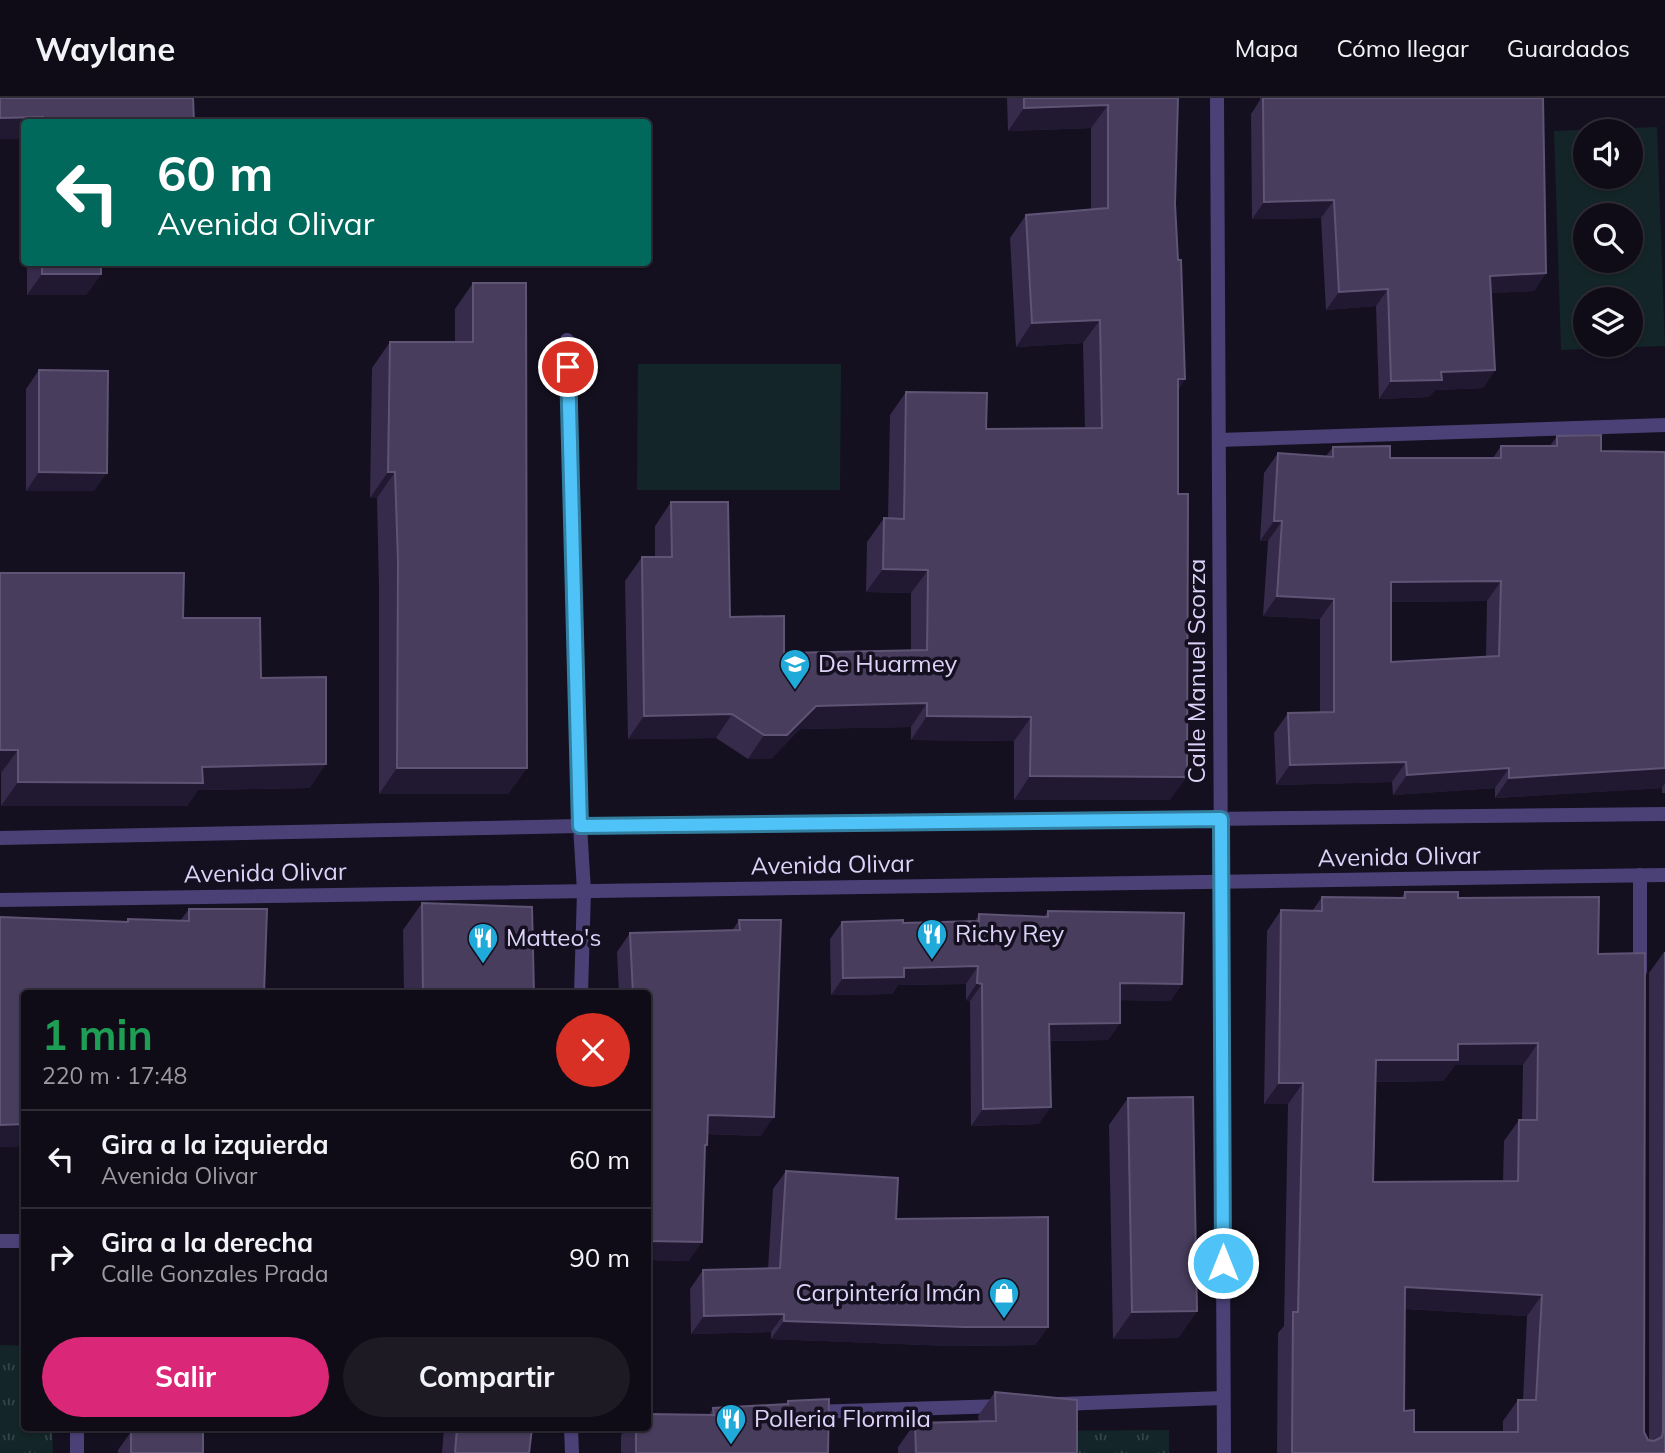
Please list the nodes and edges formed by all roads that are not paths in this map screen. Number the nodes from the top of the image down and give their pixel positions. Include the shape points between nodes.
1 (1217, 98) edge
2 (567, 340) dead end
3 (1665, 425) edge
4 (1219, 440) junction
5 (1665, 814) edge
6 (1221, 819) junction
7 (580, 826) junction
8 (0, 838) edge
9 (1665, 874) edge
10 (1640, 875) junction
11 (1221, 883) junction
12 (584, 891) junction
13 (0, 900) edge
14 (1640, 985) edge
15 (581, 990) edge
16 (0, 1241) edge
17 (21, 1241) edge
18 (1223, 1398) junction
19 (1017, 1405) edge
20 (1045, 1405) edge
21 (797, 1413) edge
22 (77, 1431) edge
23 (571, 1431) edge
24 (77, 1453) edge
25 (572, 1453) edge
26 (1224, 1453) edge

1 - 4 street, Calle Manuel Scorza
2 - 7 street
3 - 4 street
4 - 6 street, Calle Manuel Scorza
5 - 6 street, Avenida Olivar
6 - 7 street, Avenida Olivar
6 - 11 street, Calle Manuel Scorza
7 - 8 street, Avenida Olivar
7 - 12 street
9 - 10 street, Avenida Olivar
10 - 11 street, Avenida Olivar
10 - 14 street
11 - 12 street, Avenida Olivar
11 - 18 street, Calle Manuel Scorza
12 - 13 street, Avenida Olivar
12 - 15 street
16 - 17 street
18 - 20 street
18 - 26 street, Calle Manuel Scorza
19 - 21 street
22 - 24 street
23 - 25 street

